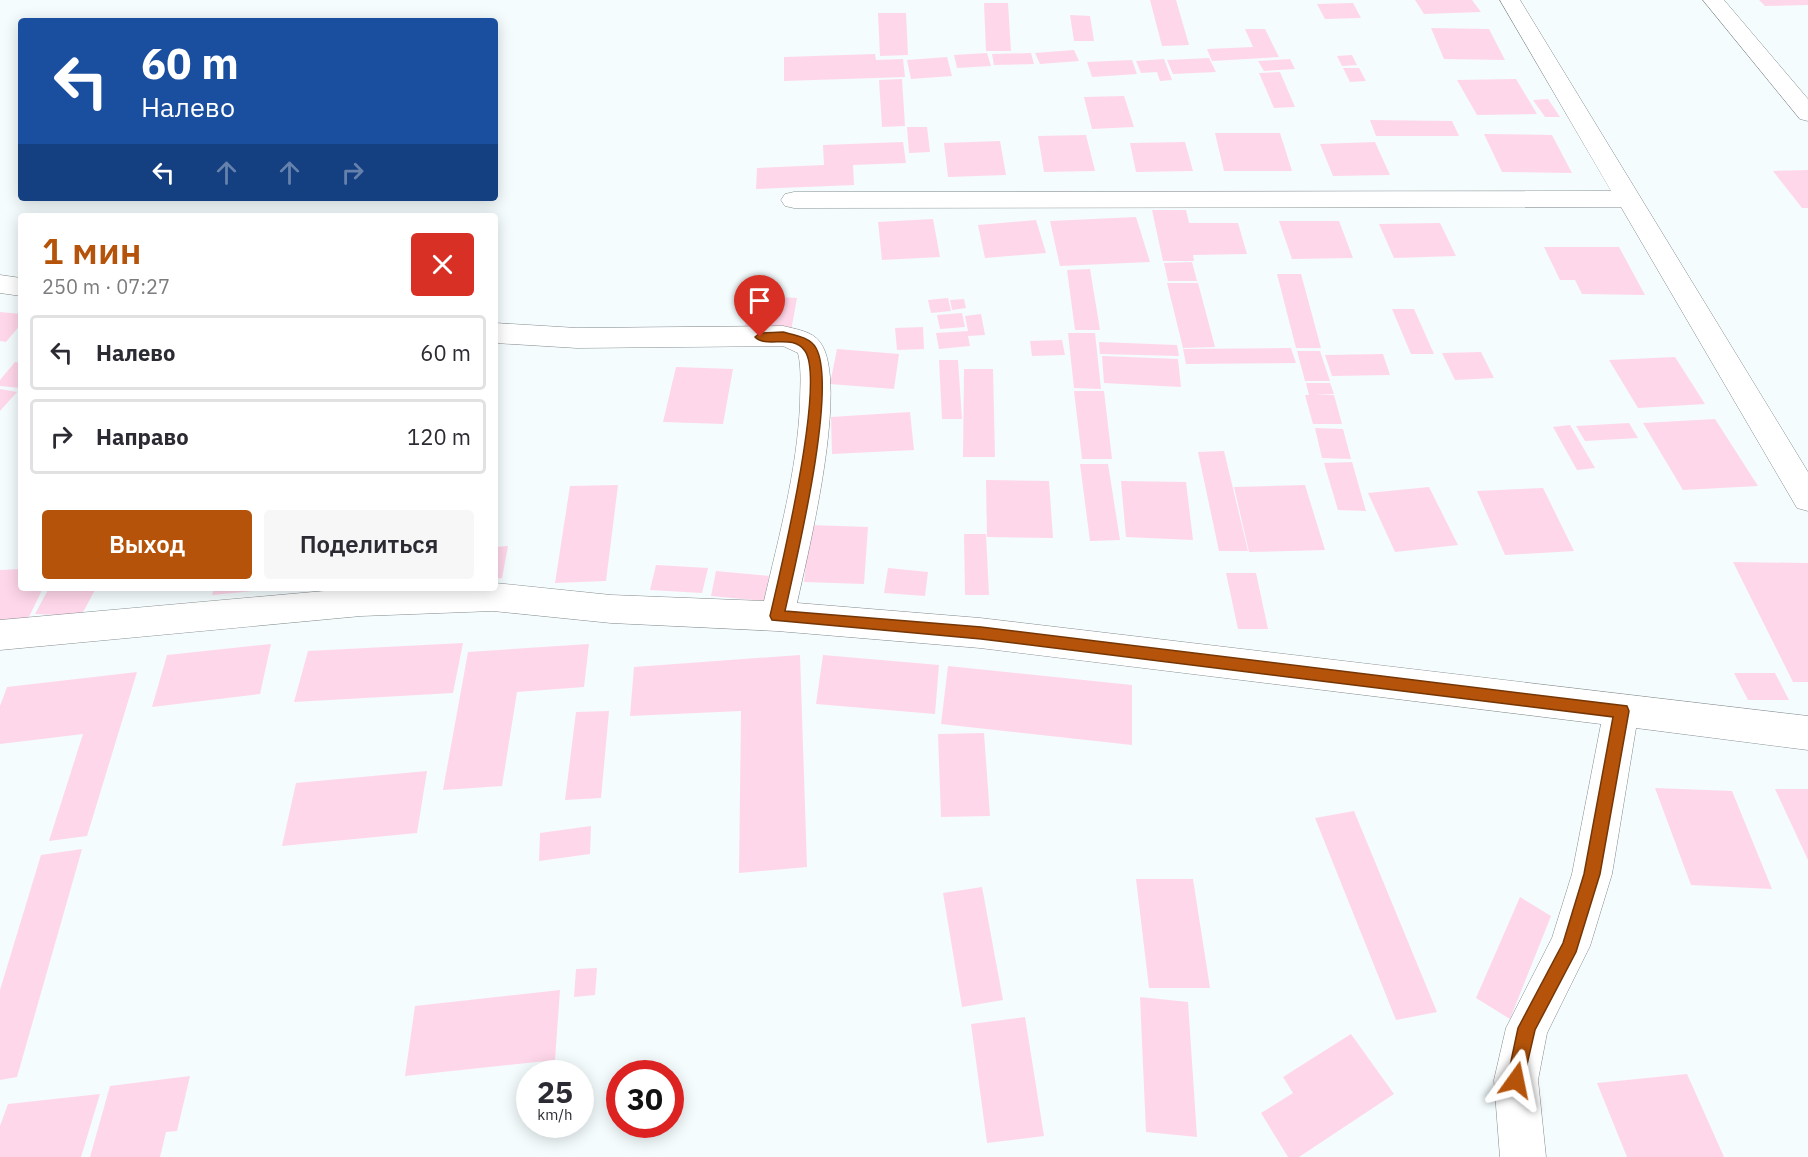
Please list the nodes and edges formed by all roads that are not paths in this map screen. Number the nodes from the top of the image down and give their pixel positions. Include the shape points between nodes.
1 (1510, 0) edge
2 (1713, 0) edge
3 (1808, 114) edge
4 (1627, 199) junction
5 (794, 200) dead end
6 (0, 284) edge
7 (18, 286) edge
8 (498, 333) edge
9 (1808, 499) edge
10 (777, 616) junction
11 (0, 635) edge
12 (1622, 711) junction
13 (1808, 733) edge
14 (1523, 1157) edge

1 - 4 street
2 - 3 street
4 - 5 street
4 - 9 street
6 - 7 street
8 - 10 street via 577,338 783,336 810,348 815,404 811,448
10 - 11 street via 611,609 493,597 425,597
10 - 12 street via 981,633
12 - 13 street
12 - 14 street via 1592,874 1570,946 1527,1028 1516,1080

